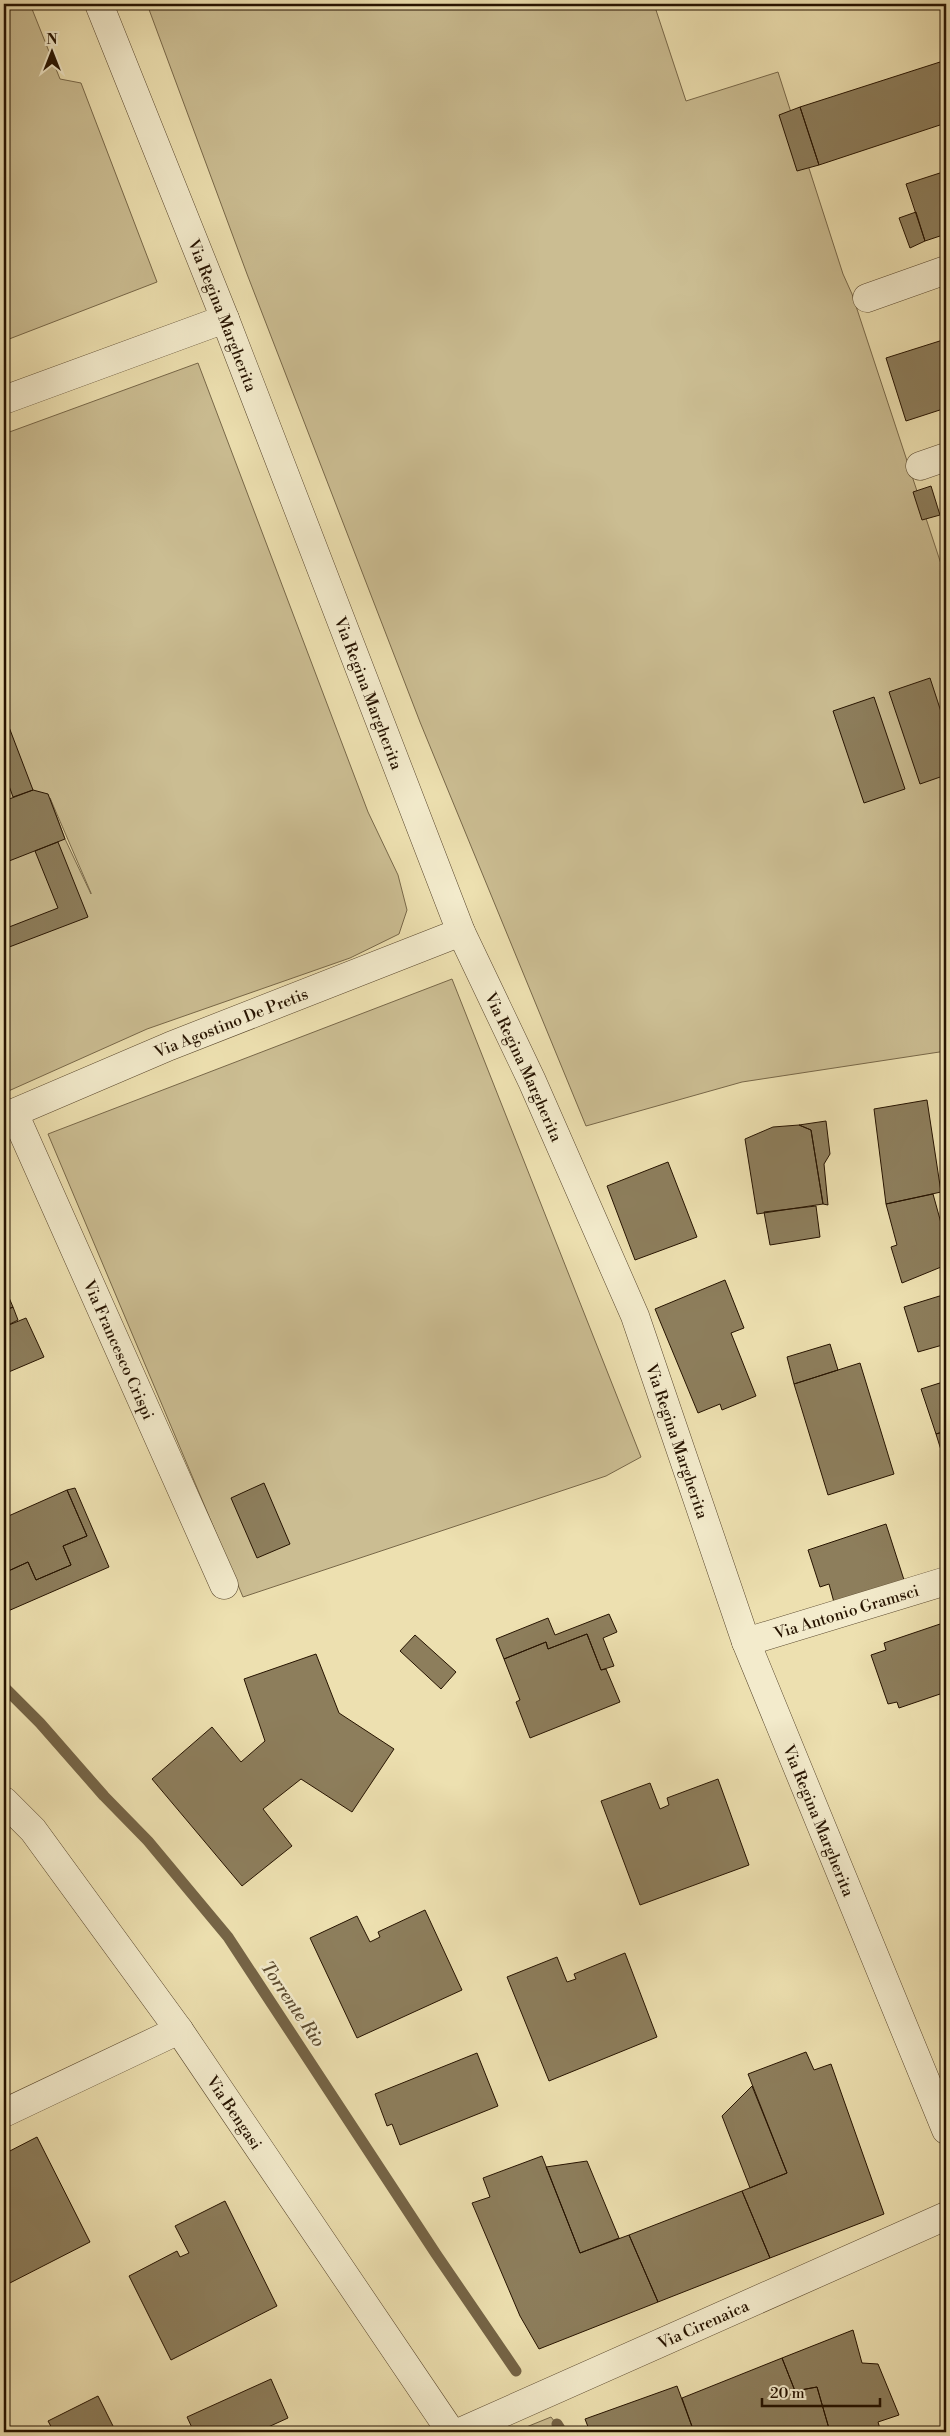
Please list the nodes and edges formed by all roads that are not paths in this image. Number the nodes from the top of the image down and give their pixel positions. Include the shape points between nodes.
1 (99, 4) edge
2 (946, 270) edge
3 (866, 298) dead end
4 (225, 319) junction
5 (4, 400) edge
6 (946, 458) edge
7 (920, 466) dead end
8 (461, 932) junction
9 (9, 1115) edge
10 (946, 1582) edge
11 (224, 1585) dead end
12 (746, 1642) junction
13 (4, 1801) edge
14 (180, 2030) junction
15 (4, 2113) edge
16 (946, 2130) edge
17 (946, 2216) edge
18 (451, 2432) edge
19 (460, 2432) edge

1 - 4 street, Via Regina Margherita
2 - 3 street
4 - 5 street
4 - 8 street, Via Regina Margherita
6 - 7 street
8 - 9 street, Via Agostino De Pretis via 170,1046
8 - 12 street, Via Regina Margherita via 532,1081 635,1316
9 - 11 street, Via Francesco Crispi
10 - 12 street, Via Antonio Gramsci
12 - 16 street, Via Regina Margherita
13 - 14 street, Via Bengasi via 33,1830
14 - 15 street
14 - 18 street, Via Bengasi
17 - 19 street, Via Cirenaica

